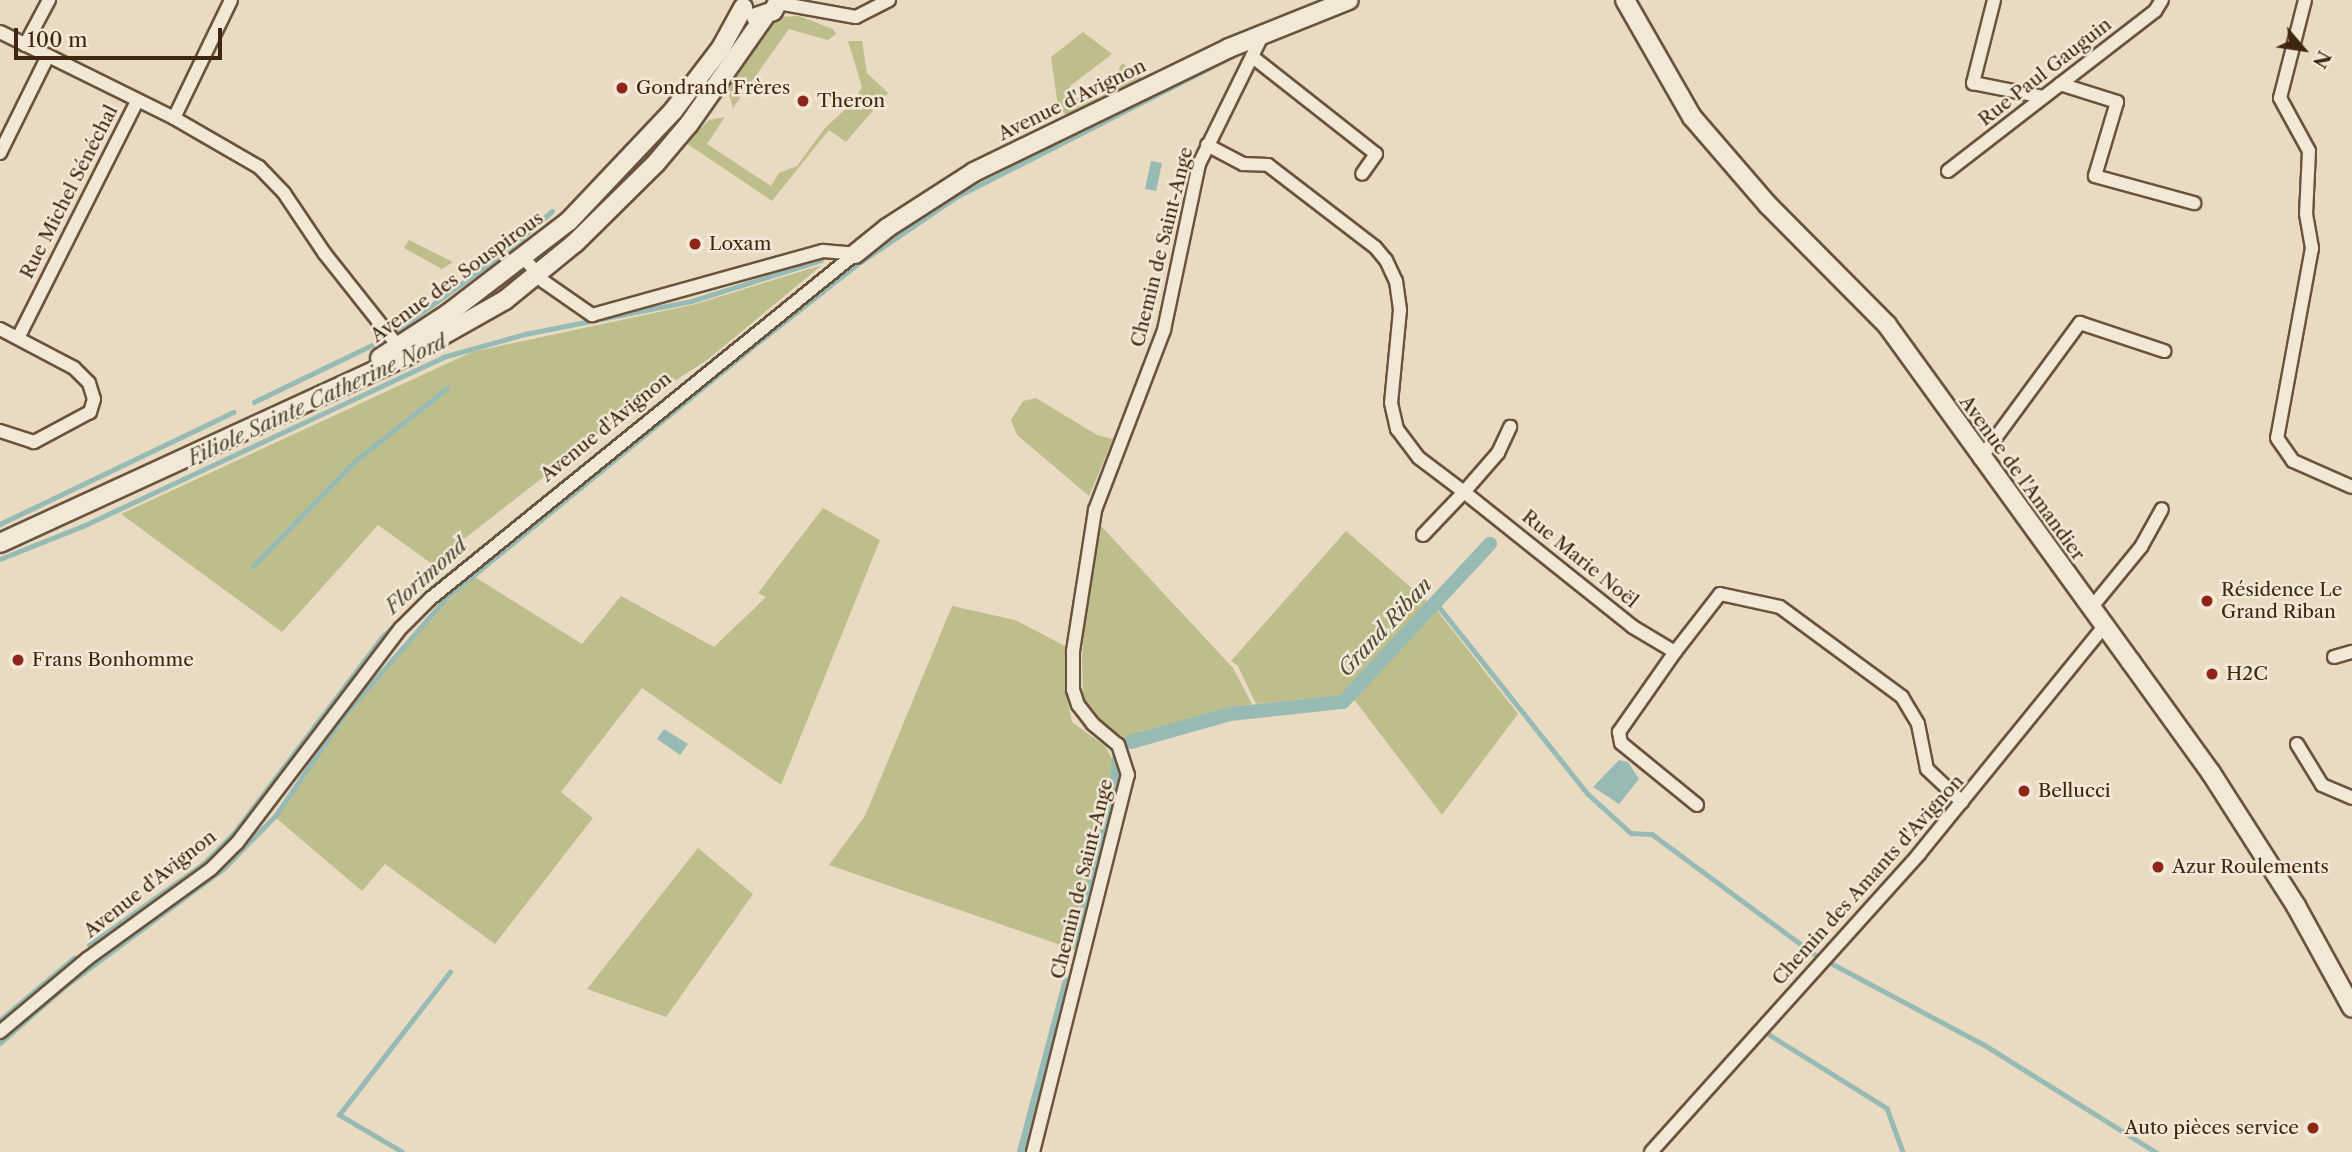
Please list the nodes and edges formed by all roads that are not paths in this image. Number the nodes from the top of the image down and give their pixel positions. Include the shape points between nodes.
1 (49, 0) edge
2 (231, 0) edge
3 (889, 0) edge
4 (1349, 0) edge
5 (1625, 0) edge
6 (1994, 0) edge
7 (2162, 0) edge
8 (2305, 0) edge
9 (778, 1) edge
10 (743, 4) edge
11 (765, 16) junction
12 (0, 32) edge
13 (1263, 34) junction
14 (24, 45) junction
15 (47, 58) junction
16 (1254, 58) junction
17 (2060, 84) junction
18 (2043, 97) junction
19 (137, 101) junction
20 (174, 118) junction
21 (1208, 145) junction
22 (0, 153) edge
23 (1948, 171) dead end
24 (1362, 174) dead end
25 (2194, 203) dead end
26 (855, 254) junction
27 (524, 258) junction
28 (537, 276) junction
29 (0, 329) edge
30 (18, 338) junction
31 (402, 351) junction
32 (2164, 351) dead end
33 (1510, 427) dead end
34 (0, 431) edge
35 (1980, 459) junction
36 (2352, 487) edge
37 (1464, 492) junction
38 (2162, 509) dead end
39 (1423, 535) dead end
40 (0, 543) edge
41 (2091, 608) junction
42 (2104, 626) junction
43 (1675, 652) junction
44 (2352, 652) edge
45 (2334, 657) dead end
46 (2297, 744) dead end
47 (2352, 798) edge
48 (1962, 802) junction
49 (1697, 805) dead end
50 (2352, 1008) edge
51 (0, 1032) edge
52 (1033, 1152) edge
53 (1651, 1152) edge

1 - 14 street
2 - 20 street
3 - 9 street via 856,17
4 - 13 main road, Avenue d'Avignon
5 - 35 main road, Avenue de l'Amandier via 1692,117 1769,205 1887,325
6 - 18 street via 1973,83
7 - 17 street, Rue Paul Gauguin
8 - 36 street via 2280,98 2309,151 2306,214 2312,248 2277,438 2293,461
9 - 11 main road, Avenue des Souspirous
10 - 11 main road via 751,15
10 - 27 main road, Avenue des Souspirous via 710,63 636,154 562,228
11 - 28 main road, Avenue des Souspirous via 656,163
12 - 14 street
13 - 16 street, Chemin de Saint-Ange
13 - 26 main road, Avenue d'Avignon via 974,172
14 - 15 street
15 - 19 street
15 - 22 street
16 - 21 street, Chemin de Saint-Ange
16 - 24 street via 1376,154
17 - 18 street, Rue Paul Gauguin
17 - 25 street via 2117,102 2095,176
18 - 23 street, Rue Paul Gauguin
19 - 20 street
19 - 30 street, Rue Michel Sénéchal
20 - 31 street via 259,167 284,193 325,254
21 - 37 street, Rue Marie Noël via 1243,164 1268,165 1386,260 1396,281 1400,310 1391,372 1397,429 1419,458
21 - 52 street, Chemin de Saint-Ange via 1177,254 1164,330 1095,510 1084,571 1073,690 1093,724 1118,745 1128,775
26 - 28 street via 823,251 592,315
26 - 51 street, Avenue d'Avignon via 430,599 401,628 237,843 211,869 87,959
27 - 28 street
27 - 31 main road, Avenue des Souspirous
28 - 31 main road, Avenue des Souspirous via 473,320
29 - 30 street
30 - 34 street via 74,368 89,383 94,399 90,412 34,442
31 - 40 main road, Avenue des Souspirous
32 - 35 street via 2080,323
33 - 37 street via 1498,453
35 - 41 main road, Avenue de l'Amandier
37 - 39 street
37 - 43 street, Rue Marie Noël via 1633,627
38 - 41 street via 2141,547
41 - 42 main road, Avenue de l'Amandier
42 - 48 street, Chemin des Amants d'Avignon
42 - 50 main road, Avenue de l'Amandier via 2231,804 2296,906
43 - 48 street via 1720,594 1780,607 1902,697 1918,724 1927,769
43 - 49 street via 1619,732 1621,743
44 - 45 street
46 - 47 street via 2322,785
48 - 53 street, Chemin des Amants d'Avignon

